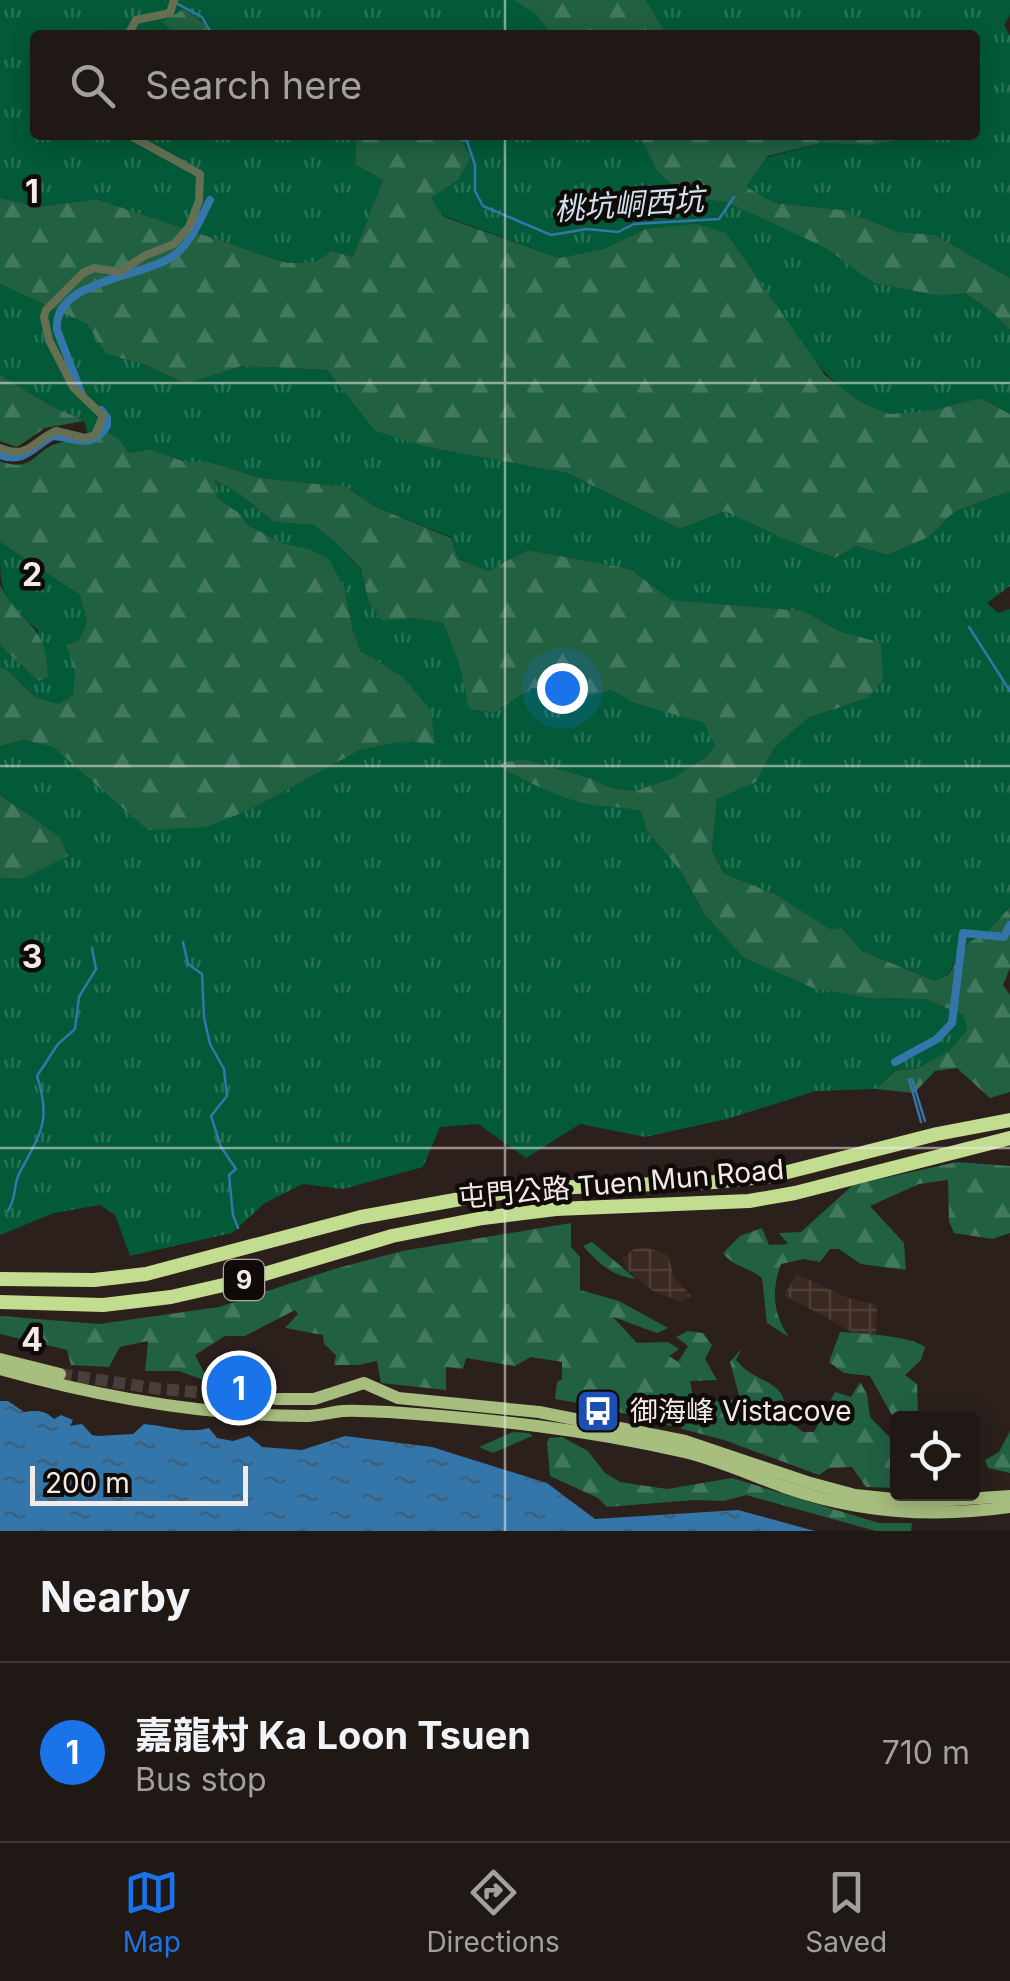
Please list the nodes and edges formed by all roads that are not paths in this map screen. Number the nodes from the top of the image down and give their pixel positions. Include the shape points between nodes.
1 (174, 0) edge
2 (131, 30) edge
3 (139, 140) edge
4 (0, 448) edge
5 (1010, 1120) edge
6 (1010, 1138) edge
7 (0, 1279) edge
8 (0, 1302) edge
9 (0, 1359) edge
10 (0, 1369) edge
11 (60, 1374) tunnel mouth
12 (349, 1386) junction
13 (372, 1389) junction
14 (276, 1400) tunnel mouth
15 (350, 1410) junction
16 (366, 1412) junction
17 (1010, 1496) edge
18 (1010, 1507) edge

1 - 2 street via 172,12 136,20
3 - 4 street via 200,174 199,201 174,244 120,272 88,270 46,310 49,340 73,387 103,416 96,435 56,431 24,452
5 - 7 highway, 屯門公路 Tuen Mun Road / 9 via 772,1176 477,1196 362,1217 146,1274
6 - 8 highway, 屯門公路 Tuen Mun Road / 9 via 749,1201 483,1218 171,1297 102,1305
9 - 11 main road
10 - 15 main road via 168,1405 309,1416
12 - 13 main road via 359,1382
12 - 14 main road via 314,1398
12 - 15 main road via 344,1396
13 - 16 main road via 374,1402
13 - 17 main road via 668,1437 855,1495 923,1502
15 - 16 main road
16 - 18 main road via 612,1436 876,1510

